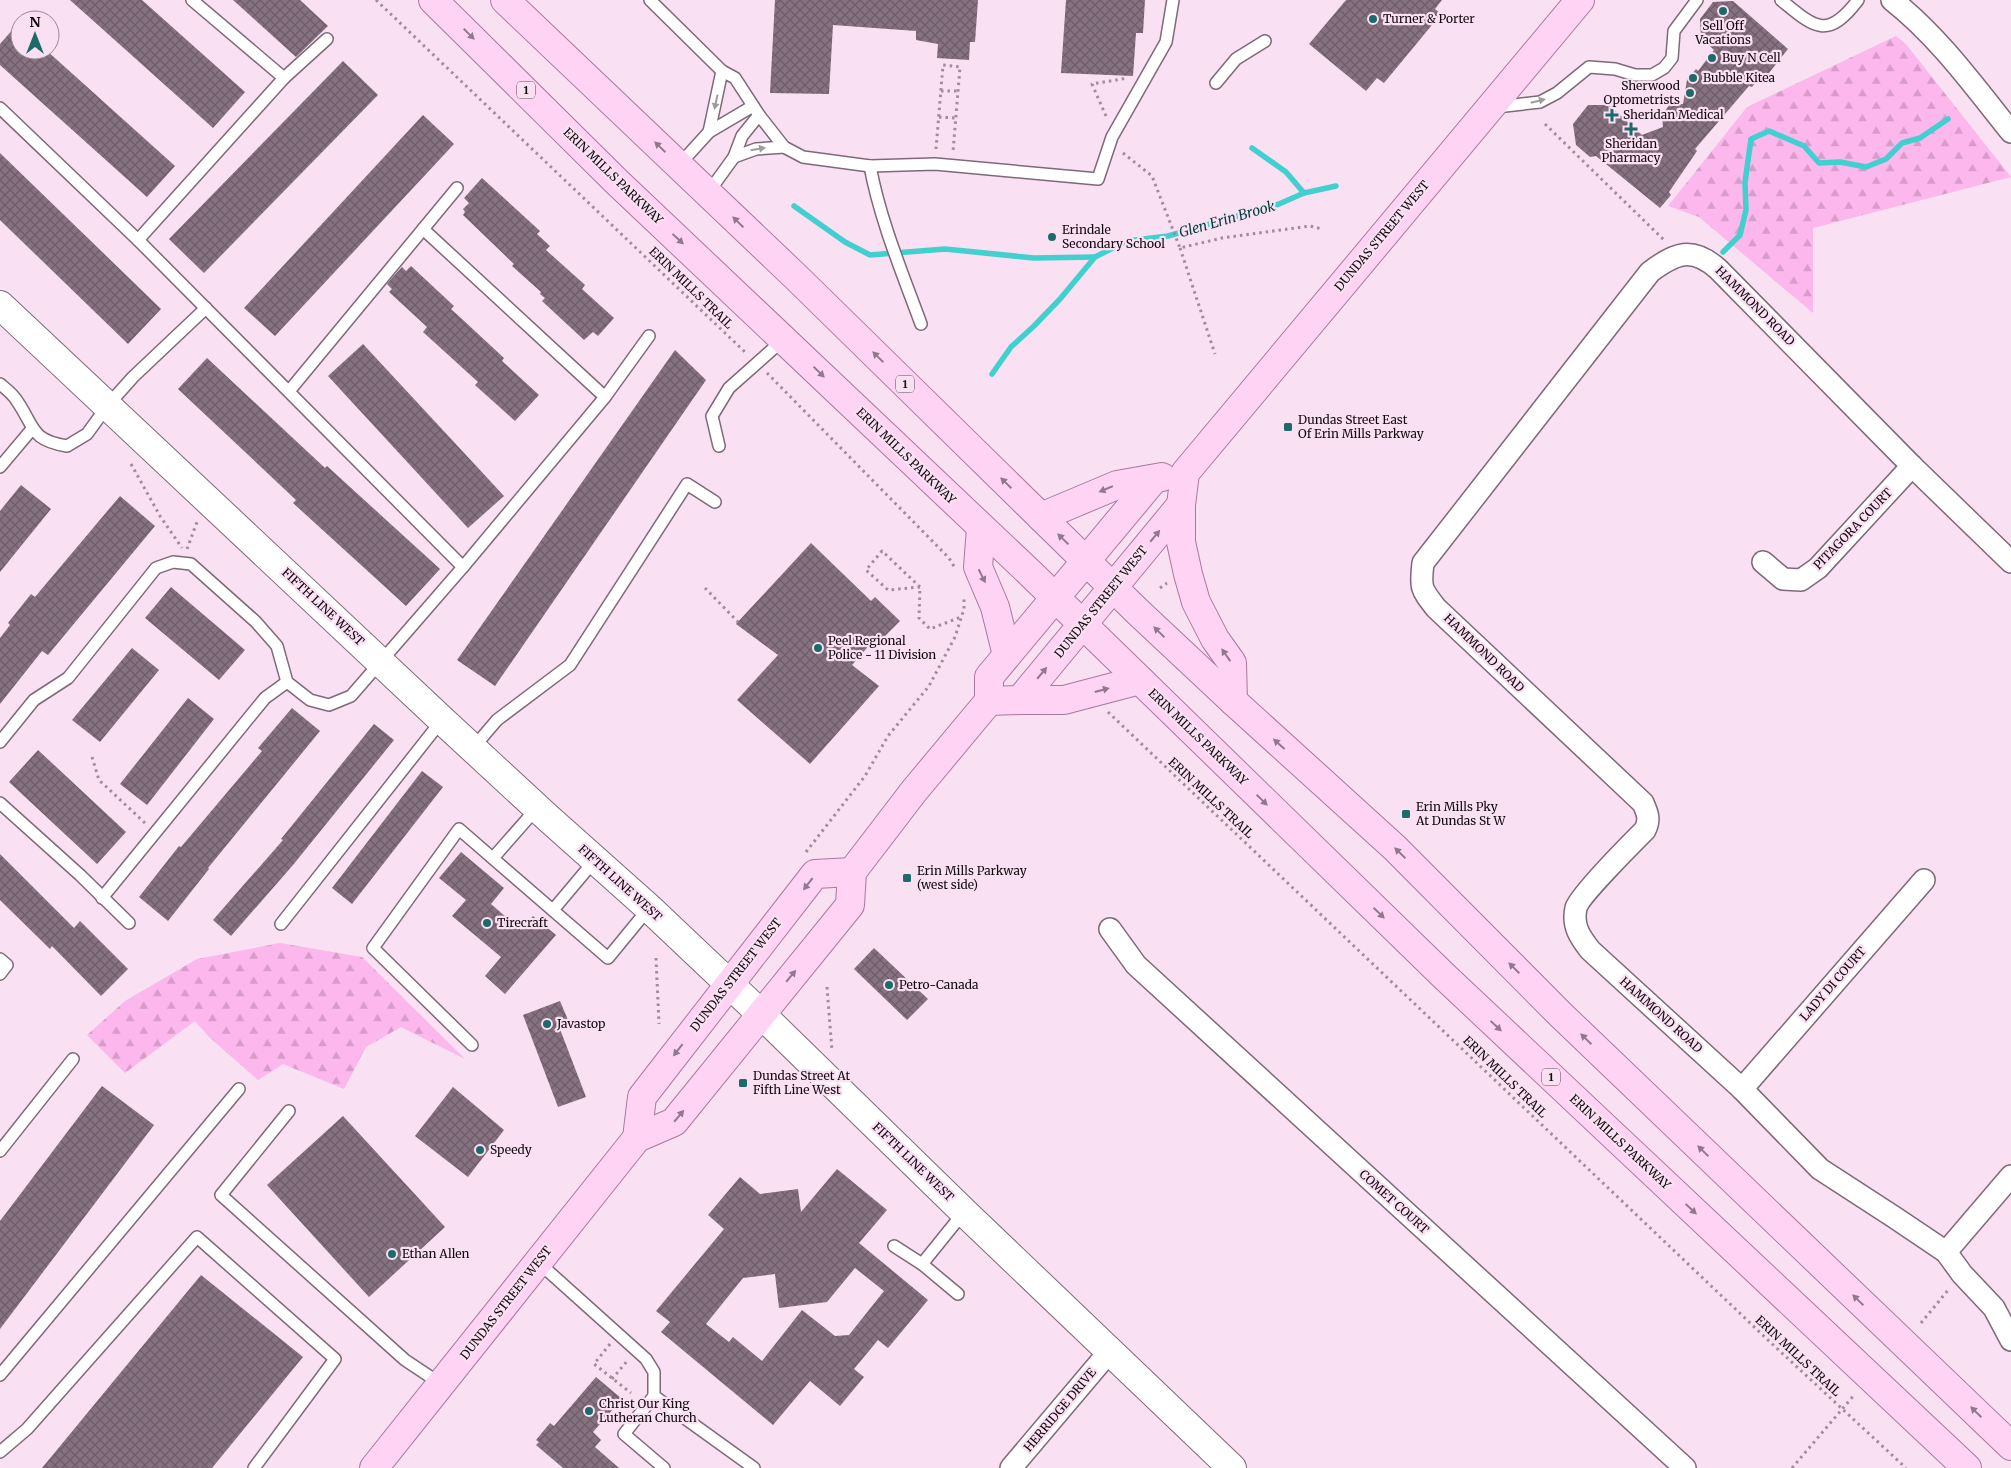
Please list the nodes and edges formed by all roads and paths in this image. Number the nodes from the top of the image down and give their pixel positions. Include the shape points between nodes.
1 (192, 0) edge
2 (376, 0) edge
3 (433, 0) edge
4 (505, 0) edge
5 (650, 0) edge
6 (1172, 0) edge
7 (1580, 0) edge
8 (1697, 0) edge
9 (1781, 0) edge
10 (1858, 0) edge
11 (1892, 0) edge
12 (327, 39) dead end
13 (1265, 40) dead end
14 (722, 71) junction
15 (284, 78) junction
16 (1216, 83) dead end
17 (941, 91) junction
18 (958, 91) junction
19 (1490, 107) junction
20 (0, 108) edge
21 (756, 111) junction
22 (939, 117) junction
23 (956, 118) junction
24 (1545, 124) dead end
25 (710, 132) junction
26 (2011, 132) edge
27 (784, 147) junction
28 (734, 157) junction
29 (935, 164) junction
30 (952, 165) junction
31 (679, 166) junction
32 (870, 166) junction
33 (457, 188) dead end
34 (708, 193) junction
35 (1172, 226) dead end
36 (423, 229) junction
37 (1322, 229) dead end
38 (138, 240) junction
39 (1180, 248) junction
40 (1675, 256) junction
41 (0, 305) edge
42 (206, 308) junction
43 (922, 324) dead end
44 (649, 336) dead end
45 (784, 338) junction
46 (1215, 354) dead end
47 (757, 363) junction
48 (0, 384) edge
49 (290, 390) junction
50 (605, 397) junction
51 (108, 406) junction
52 (32, 429) junction
53 (718, 446) dead end
54 (131, 464) dead end
55 (1912, 466) junction
56 (0, 467) edge
57 (1185, 472) junction
58 (1154, 479) junction
59 (715, 502) dead end
60 (1181, 505) junction
61 (1041, 518) junction
62 (197, 522) dead end
63 (981, 528) junction
64 (1086, 560) junction
65 (1763, 562) dead end
66 (2011, 562) edge
67 (463, 567) junction
68 (957, 572) dead end
69 (920, 587) junction
70 (1113, 587) junction
71 (705, 588) dead end
72 (964, 594) dead end
73 (1056, 598) junction
74 (962, 617) junction
75 (738, 622) dead end
76 (1083, 624) junction
77 (1007, 656) junction
78 (382, 662) junction
79 (1140, 680) junction
80 (287, 682) junction
81 (1020, 700) junction
82 (989, 701) junction
83 (1233, 701) junction
84 (1106, 710) dead end
85 (442, 720) junction
86 (0, 742) edge
87 (473, 748) junction
88 (92, 757) dead end
89 (0, 803) edge
90 (537, 808) junction
91 (155, 833) junction
92 (493, 858) junction
93 (801, 858) dead end
94 (595, 860) junction
95 (852, 872) junction
96 (1924, 880) dead end
97 (102, 898) junction
98 (649, 908) junction
99 (553, 910) junction
100 (129, 924) dead end
101 (281, 924) dead end
102 (1110, 929) dead end
103 (656, 958) dead end
104 (0, 959) edge
105 (0, 974) edge
106 (729, 984) junction
107 (827, 987) dead end
108 (761, 1014) junction
109 (660, 1024) dead end
110 (472, 1045) dead end
111 (832, 1053) dead end
112 (73, 1059) dead end
113 (239, 1089) dead end
114 (1742, 1089) junction
115 (289, 1111) dead end
116 (637, 1138) junction
117 (0, 1151) edge
118 (2011, 1176) edge
119 (964, 1212) junction
120 (894, 1246) dead end
121 (1946, 1252) junction
122 (538, 1262) junction
123 (922, 1264) junction
124 (1953, 1285) dead end
125 (958, 1294) dead end
126 (1922, 1323) dead end
127 (618, 1334) junction
128 (2011, 1340) edge
129 (636, 1349) junction
130 (1109, 1352) junction
131 (0, 1374) edge
132 (1870, 1377) junction
133 (612, 1379) junction
134 (441, 1384) junction
135 (630, 1393) dead end
136 (654, 1396) junction
137 (1842, 1409) junction
138 (2011, 1446) edge
139 (0, 1452) edge
140 (254, 1468) edge
141 (374, 1468) edge
142 (664, 1468) edge
143 (754, 1468) edge
144 (1011, 1468) edge
145 (1232, 1468) edge
146 (1685, 1468) edge
147 (1792, 1468) edge
148 (1906, 1468) edge
149 (1967, 1468) edge

1 - 15 lane
2 - 47 path, ERIN MILLS TRAIL
3 -> 45 main road, ERIN MILLS PARKWAY / 1 via 617,182
31 -> 4 main road, 1
5 - 14 lane
6 - 30 lane via 1166,42 1112,136 1098,178
7 - 19 main road, DUNDAS STREET WEST
19 -> 8 lane via 1540,102 1557,93 1589,67 1652,75 1672,58 1674,31
9 - 10 lane via 1816,26 1832,24
11 - 26 street via 1942,47
12 - 15 lane
13 - 16 lane via 1236,58
14 - 21 lane via 735,78
14 -> 25 lane
15 - 38 lane
17 - 18 path
17 - 18 path via 943,65 960,66
17 - 22 path
18 - 23 path
19 - 57 main road, DUNDAS STREET WEST
20 - 38 lane
21 - 25 lane
21 - 27 lane
21 - 28 lane
22 - 23 path
22 - 29 path
23 - 30 path
24 - 40 path via 1666,242
25 - 31 lane
28 -> 27 lane via 756,149
27 - 32 lane via 813,159
28 - 34 lane
29 - 30 lane
29 - 32 lane
31 - 34 main road, 1
32 - 43 lane via 898,263
33 - 36 lane
61 -> 34 main road, 1
35 - 39 path
36 - 49 lane
36 - 50 lane
37 - 39 path via 1310,226
38 - 42 lane
39 - 46 path
40 - 55 street, HAMMOND ROAD via 1706,258
40 - 114 street, HAMMOND ROAD via 1650,272 1423,563 1422,591 1436,608 1643,803 1649,815 1645,830 1578,901 1575,918 1578,935 1590,950
41 - 51 street, FIFTH LINE WEST
42 - 49 lane
42 - 51 lane via 133,377
44 - 50 lane
45 - 47 lane
45 -> 63 main road, ERIN MILLS PARKWAY / 1
47 - 53 lane via 729,388 712,416
47 - 68 path, ERIN MILLS TRAIL via 943,552
48 - 52 lane via 17,400
49 - 67 lane
50 - 67 lane
51 - 52 lane via 87,434 67,446 51,444
51 - 78 street, FIFTH LINE WEST
52 - 56 lane
54 - 62 path via 160,516 186,551
55 - 65 street, PITAGORA COURT via 1830,557 1800,580 1783,579
55 - 66 street, HAMMOND ROAD
57 - 58 main road
57 - 60 main road
58 -> 61 main road via 1117,485
58 - 64 main road
59 - 87 lane via 687,484 570,665 497,720
70 -> 60 main road, DUNDAS STREET WEST
83 -> 60 main road via 1232,664 1215,639 1190,587 1181,542
64 -> 61 main road, 1
63 - 73 main road, ERIN MILLS PARKWAY / 1
63 -> 77 main road via 978,567 996,607
64 - 70 main road, 1
64 - 73 main road
67 - 78 lane
69 - 69 path via 888,590 866,570 882,551
69 - 74 path via 919,618 930,628
70 - 76 main road, DUNDAS STREET WEST
83 -> 70 main road, 1
71 - 75 path
72 - 74 path
73 - 76 main road, ERIN MILLS PARKWAY / 1
73 - 77 main road
74 - 93 path via 929,686 888,736 865,776
76 - 79 main road, ERIN MILLS PARKWAY / 1
81 -> 76 main road, DUNDAS STREET WEST
77 - 82 main road via 989,677
78 - 80 lane via 351,696 329,705 310,700
78 - 85 street, FIFTH LINE WEST
81 -> 79 main road via 1064,700
79 -> 132 main road, ERIN MILLS PARKWAY / 1 via 1444,976
80 - 86 lane via 277,646 256,622 191,564 173,562 156,568 68,678 34,700
80 - 91 lane via 265,698
81 - 82 main road
82 - 95 main road
138 -> 83 main road, 1 via 1561,1015 1395,848
84 - 137 path, ERIN MILLS TRAIL
85 - 87 street, FIFTH LINE WEST
85 - 101 lane
87 - 90 street, FIFTH LINE WEST
88 - 91 path via 99,780
89 - 97 lane
90 - 92 lane
90 - 94 street, FIFTH LINE WEST
91 - 97 lane
92 - 99 lane
92 - 110 lane via 459,829 373,948
94 - 98 street, FIFTH LINE WEST
94 - 99 lane
95 -> 106 main road, DUNDAS STREET WEST via 815,874
108 -> 95 main road, DUNDAS STREET WEST via 850,906
96 - 114 street, LADY DI COURT
97 - 100 lane
98 - 99 lane via 608,958
98 - 106 street, FIFTH LINE WEST
102 - 146 street, COMET COURT via 1136,965
103 - 109 path
104 - 105 lane via 7,965
106 - 108 street, FIFTH LINE WEST
106 -> 116 main road, DUNDAS STREET WEST via 642,1097
107 - 111 path
116 -> 108 main road, DUNDAS STREET WEST via 674,1122
108 - 119 street, FIFTH LINE WEST
112 - 117 lane
113 - 131 lane
114 - 121 street, HAMMOND ROAD via 1820,1169
115 - 134 lane via 221,1195 406,1360
116 - 122 main road, DUNDAS STREET WEST
118 - 121 street
119 - 123 lane
119 - 130 street, FIFTH LINE WEST
120 - 123 lane
121 - 128 street, HAMMOND ROAD via 1994,1308
122 - 127 lane
122 - 134 main road, DUNDAS STREET WEST
123 - 125 lane
124 - 126 path
127 - 129 lane
127 - 133 path via 594,1364
129 - 133 path
129 - 136 lane via 654,1372
130 - 144 street, HERRIDGE DRIVE
130 - 145 street, FIFTH LINE WEST
132 - 137 path
132 - 149 main road, ERIN MILLS PARKWAY / 1
133 - 135 path
134 - 141 main road, DUNDAS STREET WEST
136 - 142 lane via 624,1434
136 - 143 lane
137 - 147 path
137 - 148 path, ERIN MILLS TRAIL
139 - 140 lane via 27,1429 197,1237 335,1359

